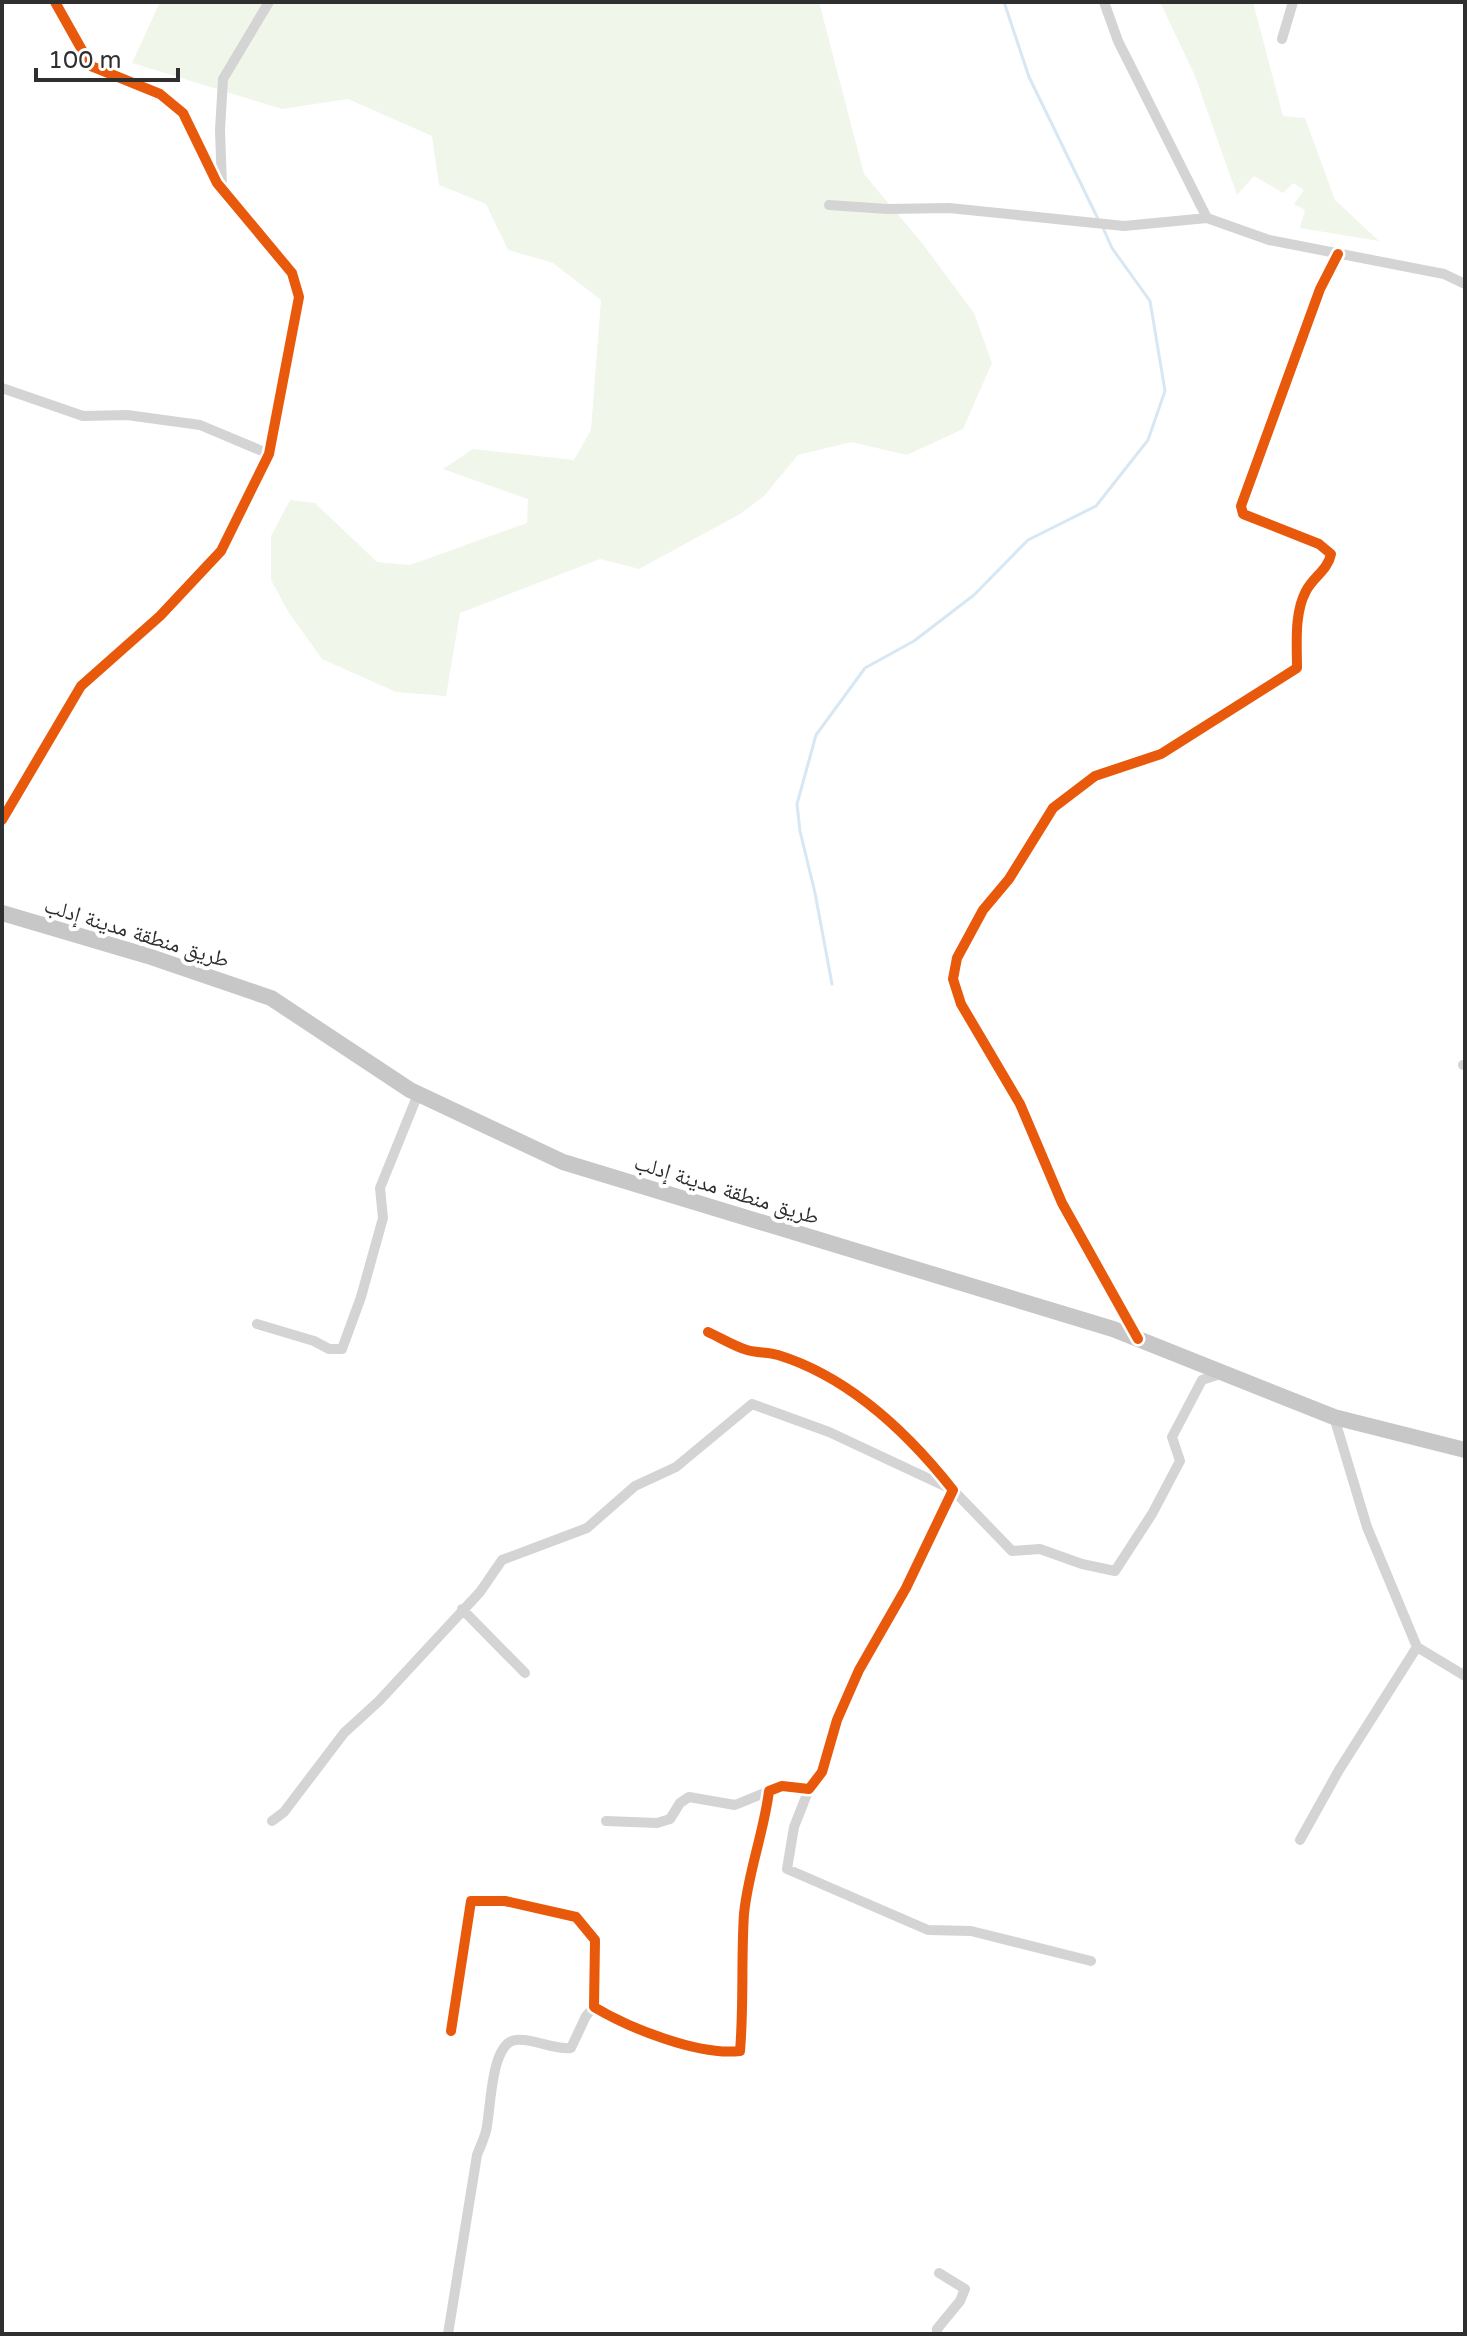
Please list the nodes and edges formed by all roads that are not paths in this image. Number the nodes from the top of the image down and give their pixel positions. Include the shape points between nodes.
1 (55, 2) edge
2 (269, 2) edge
3 (1104, 2) edge
4 (1293, 2) edge
5 (1282, 39) dead end
6 (222, 189) junction
7 (829, 205) dead end
8 (1207, 218) junction
9 (1338, 254) junction
10 (1465, 284) edge
11 (2, 388) edge
12 (269, 454) junction
13 (2, 820) edge
14 (2, 913) edge
15 (418, 1094) junction
16 (257, 1324) dead end
17 (708, 1332) dead end
18 (1138, 1339) junction
19 (1223, 1373) junction
20 (1334, 1417) junction
21 (1465, 1450) edge
22 (953, 1490) junction
23 (462, 1609) junction
24 (1417, 1647) junction
25 (525, 1673) dead end
26 (1465, 1676) edge
27 (809, 1789) junction
28 (769, 1791) junction
29 (272, 1821) dead end
30 (606, 1821) dead end
31 (1300, 1840) dead end
32 (1091, 1961) dead end
33 (594, 2007) junction
34 (451, 2031) dead end
35 (939, 2273) dead end
36 (448, 2334) edge
37 (937, 2334) edge

1 - 6 street via 91,66 160,94 183,113
2 - 6 street via 223,79
3 - 8 street via 1118,41
4 - 5 street
6 - 12 street via 292,273 299,297
7 - 8 street via 949,208 1124,226
8 - 9 street via 1269,240
9 - 10 street via 1444,274
9 - 18 street via 1320,289 1241,506 1243,514 1319,544 1331,554 1305,592 1296,630 1297,668 1161,754 1095,776 1053,808 983,910 957,958 953,979 961,1004 1020,1104 1062,1203
11 - 12 street via 83,416 127,415 200,425
12 - 13 street via 221,551 160,616 81,686
14 - 15 main road, طريق منطقة مدينة إدلب via 271,998
15 - 16 street via 380,1188 383,1218 342,1349
15 - 18 main road, طريق منطقة مدينة إدلب via 563,1162
17 - 22 street via 746,1350 777,1355 819,1372 876,1410 923,1452
18 - 19 main road, طريق منطقة مدينة إدلب
19 - 20 main road, طريق منطقة مدينة إدلب
19 - 22 street via 1202,1380 1172,1437 1180,1461 1115,1571 1040,1549 1012,1551
20 - 21 main road, طريق منطقة مدينة إدلب
20 - 24 street via 1367,1527
22 - 23 street via 829,1432 752,1404 676,1467 635,1486 587,1528 502,1560
22 - 27 street via 859,1670 822,1772
23 - 25 street
23 - 29 street via 344,1733
24 - 26 street
24 - 31 street
27 - 28 street via 782,1786
27 - 32 street via 794,1827 787,1869 928,1930 971,1931
28 - 30 street via 735,1805 689,1797 670,1819 657,1823
28 - 33 street via 744,1912 740,2051 688,2047 616,2021
33 - 34 street via 595,1940 576,1917 505,1901 471,1901
33 - 36 street via 571,2048 516,2040 501,2050 474,2167
35 - 37 street via 965,2289

